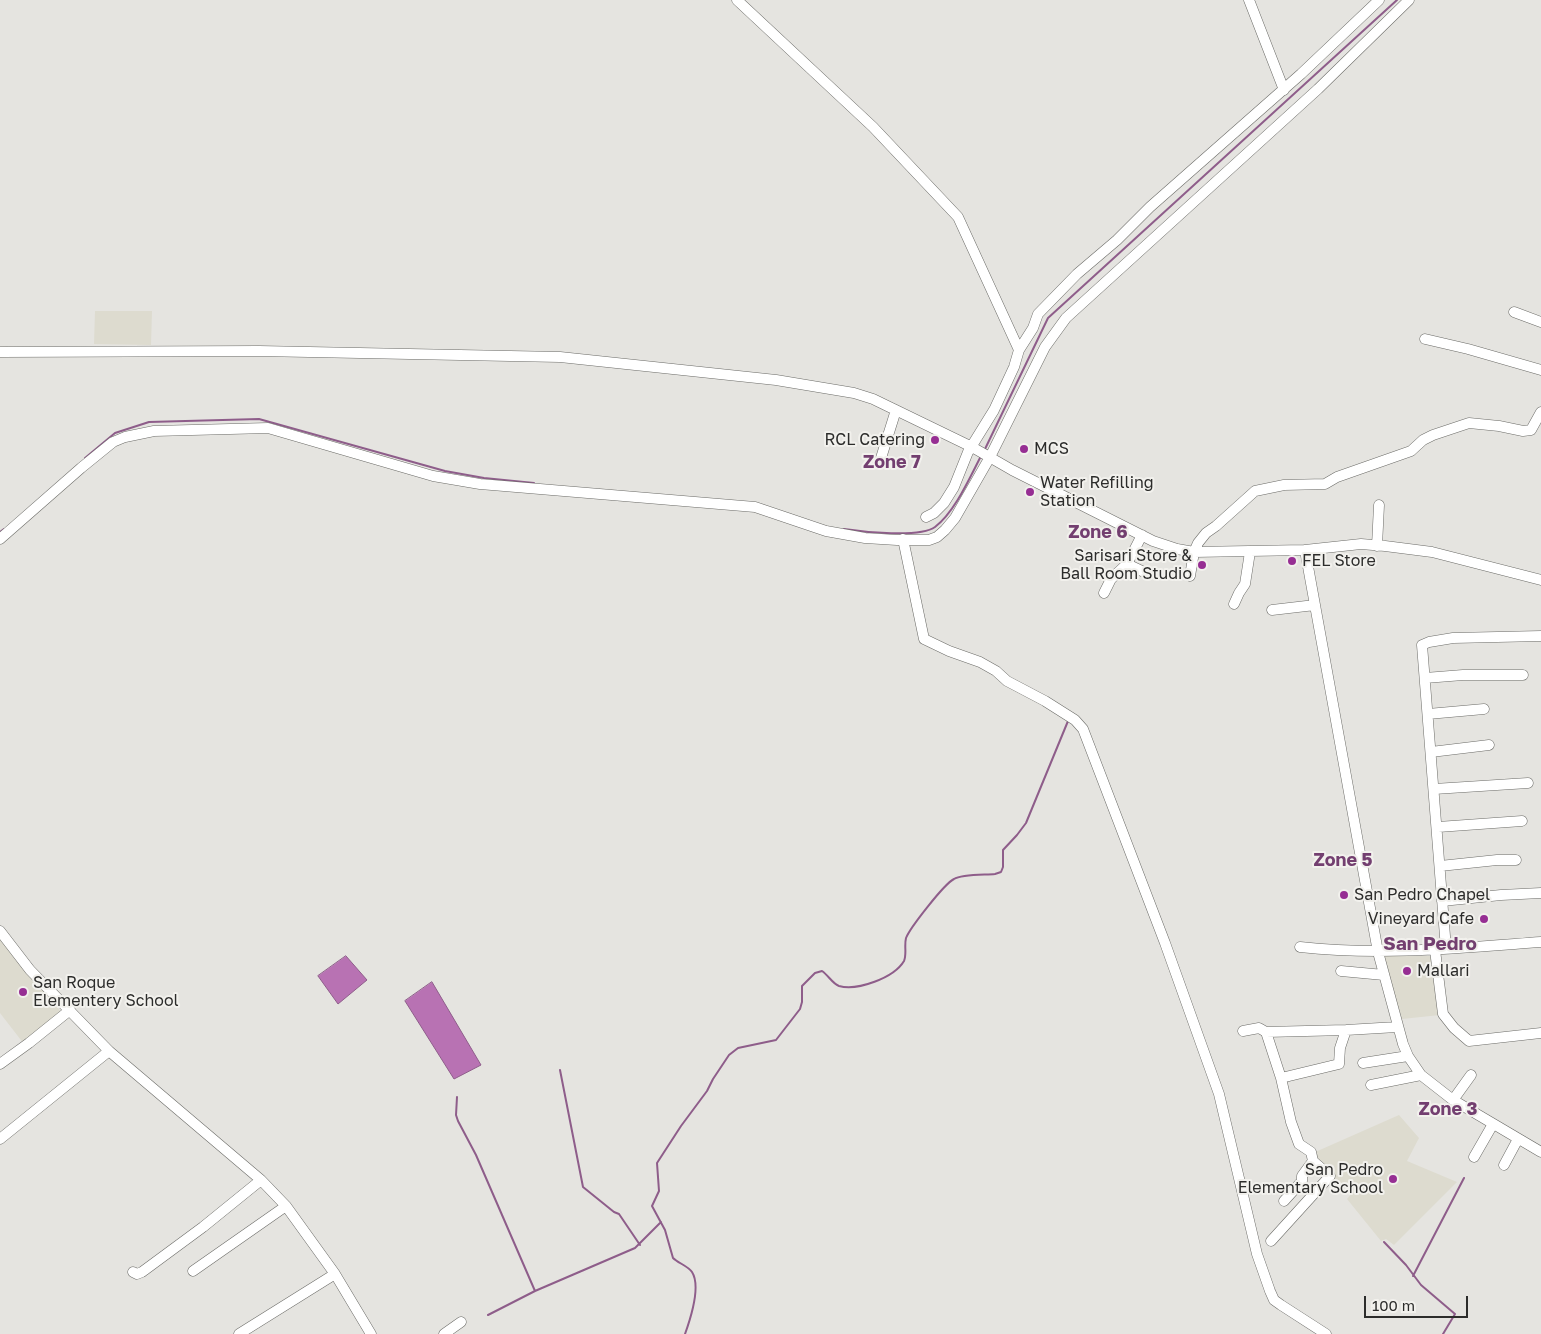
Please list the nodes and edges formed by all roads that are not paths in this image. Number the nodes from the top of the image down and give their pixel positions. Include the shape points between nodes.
1 (737, 0) edge
2 (1249, 0) edge
3 (1379, 0) edge
4 (1409, 0) edge
5 (1284, 90) junction
6 (1514, 312) dead end
7 (1541, 322) edge
8 (1424, 339) dead end
9 (1019, 350) junction
10 (0, 352) edge
11 (1541, 370) edge
12 (896, 410) junction
13 (1541, 412) edge
14 (982, 453) junction
15 (881, 458) dead end
16 (1379, 505) dead end
17 (926, 517) dead end
18 (1142, 535) junction
19 (0, 539) edge
20 (903, 539) junction
21 (1377, 546) junction
22 (1304, 550) junction
23 (1194, 552) junction
24 (1250, 552) junction
25 (1127, 564) junction
26 (1146, 573) dead end
27 (1190, 576) dead end
28 (1541, 580) edge
29 (1104, 593) dead end
30 (1234, 604) dead end
31 (1315, 605) junction
32 (1272, 610) dead end
33 (1541, 636) edge
34 (1523, 675) dead end
35 (1425, 678) junction
36 (1484, 709) dead end
37 (1428, 714) junction
38 (1490, 745) dead end
39 (1431, 752) junction
40 (1528, 783) dead end
41 (1434, 789) junction
42 (1522, 821) dead end
43 (1438, 827) junction
44 (1516, 860) dead end
45 (1440, 866) junction
46 (1541, 893) edge
47 (1442, 901) junction
48 (0, 931) edge
49 (1541, 942) edge
50 (1300, 947) dead end
51 (1446, 949) junction
52 (1434, 950) junction
53 (1378, 952) junction
54 (1342, 971) dead end
55 (1384, 975) junction
56 (70, 1010) junction
57 (1397, 1027) junction
58 (1243, 1030) dead end
59 (1346, 1030) junction
60 (1266, 1032) junction
61 (1541, 1033) edge
62 (109, 1051) junction
63 (1408, 1056) junction
64 (1362, 1063) dead end
65 (0, 1064) edge
66 (1421, 1075) junction
67 (1471, 1075) dead end
68 (1281, 1078) junction
69 (1371, 1085) dead end
70 (1454, 1100) junction
71 (1493, 1124) junction
72 (0, 1139) edge
73 (1518, 1139) junction
74 (1541, 1152) edge
75 (1474, 1156) dead end
76 (1313, 1161) junction
77 (1504, 1165) dead end
78 (261, 1180) junction
79 (1284, 1201) dead end
80 (286, 1206) junction
81 (1271, 1241) dead end
82 (193, 1271) dead end
83 (133, 1272) dead end
84 (335, 1274) junction
85 (461, 1322) dead end
86 (239, 1334) edge
87 (372, 1334) edge
88 (444, 1334) edge
89 (1326, 1334) edge

1 - 9 street via 873,127 958,217
2 - 5 street
3 - 5 street
4 - 14 street via 1318,89 1066,318 1045,347
5 - 9 street via 1077,274 1038,314
6 - 7 street
8 - 11 street
9 - 14 street via 994,410
10 - 12 street via 258,351 560,357 776,380 854,393
12 - 14 street
12 - 15 street
13 - 23 street via 1531,430 1469,423 1433,435 1410,451 1336,477 1326,484 1284,485 1255,491 1206,533
14 - 17 street via 944,503
14 - 18 street
14 - 20 street via 955,518 945,530 929,540
16 - 21 street
18 - 23 street via 1165,546
18 - 25 street
19 - 20 street via 113,442 125,437 154,431 268,428 433,476 490,485 755,508 826,531 865,538
20 - 89 street via 924,639 996,671 1083,729 1219,1094 1257,1254 1270,1291 1274,1300
21 - 22 street via 1361,544
21 - 28 street via 1432,552
22 - 24 street
22 - 31 street
23 - 24 street
23 - 27 street
24 - 30 street via 1245,584
25 - 26 street
25 - 29 street via 1111,580
31 - 32 street
31 - 53 street
33 - 35 street via 1453,638 1429,642 1422,645
34 - 35 street
35 - 37 street
36 - 37 street
37 - 39 street
38 - 39 street
39 - 41 street
40 - 41 street
41 - 43 street
42 - 43 street
43 - 45 street
44 - 45 street
45 - 47 street
46 - 47 street
47 - 51 street
48 - 56 street via 30,970
49 - 51 street
50 - 53 street
51 - 52 street
52 - 53 street
52 - 61 street via 1443,1014 1469,1042
53 - 55 street
54 - 55 street
55 - 57 street
56 - 62 street
56 - 65 street
57 - 59 street
57 - 63 street
58 - 60 street via 1259,1028
59 - 60 street
59 - 68 street via 1339,1064
60 - 68 street
62 - 72 street
62 - 78 street
63 - 64 street
63 - 66 street
66 - 69 street
66 - 70 street
67 - 70 street
68 - 76 street via 1299,1144 1311,1152
70 - 71 street
71 - 73 street
71 - 75 street
73 - 74 street
73 - 77 street
76 - 79 street via 1302,1176 1302,1182
76 - 81 street via 1330,1176
78 - 80 street
78 - 83 street via 142,1272
80 - 82 street
80 - 84 street
84 - 86 street
84 - 87 street
85 - 88 street

